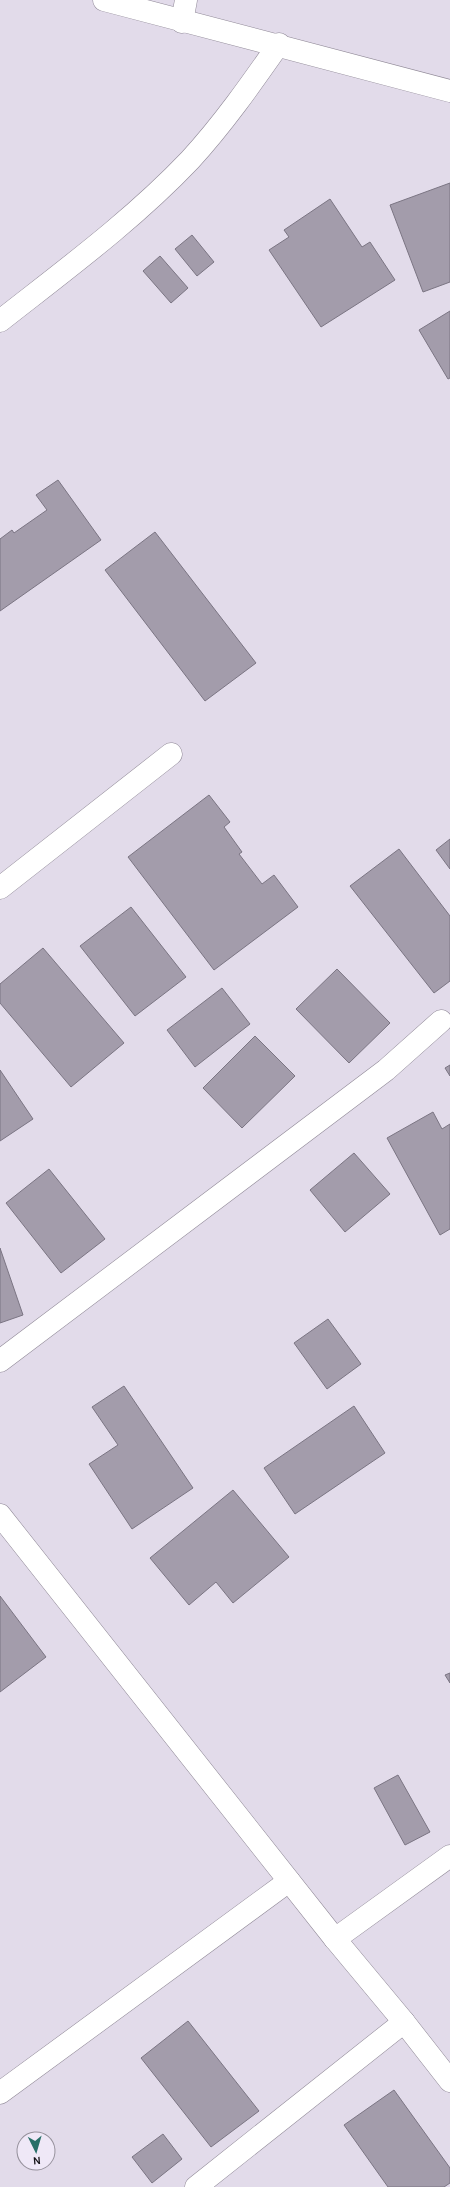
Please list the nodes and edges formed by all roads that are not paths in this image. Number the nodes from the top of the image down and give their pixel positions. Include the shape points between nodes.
1 (104, 0) edge
2 (186, 0) edge
3 (182, 22) junction
4 (279, 44) junction
5 (450, 91) edge
6 (0, 321) edge
7 (171, 754) dead end
8 (0, 888) edge
9 (441, 1021) dead end
10 (0, 1361) edge
11 (0, 1515) edge
12 (450, 1856) edge
13 (289, 1881) junction
14 (334, 1939) junction
15 (404, 2022) junction
16 (450, 2081) edge
17 (0, 2093) edge
18 (196, 2187) edge

1 - 3 street
2 - 3 street
3 - 4 street
4 - 5 street
4 - 6 street via 238,102 189,160 106,238
7 - 8 street
9 - 10 street via 386,1070
11 - 13 street
12 - 14 street
13 - 14 street
13 - 17 street
14 - 15 street
15 - 16 street
15 - 18 street

